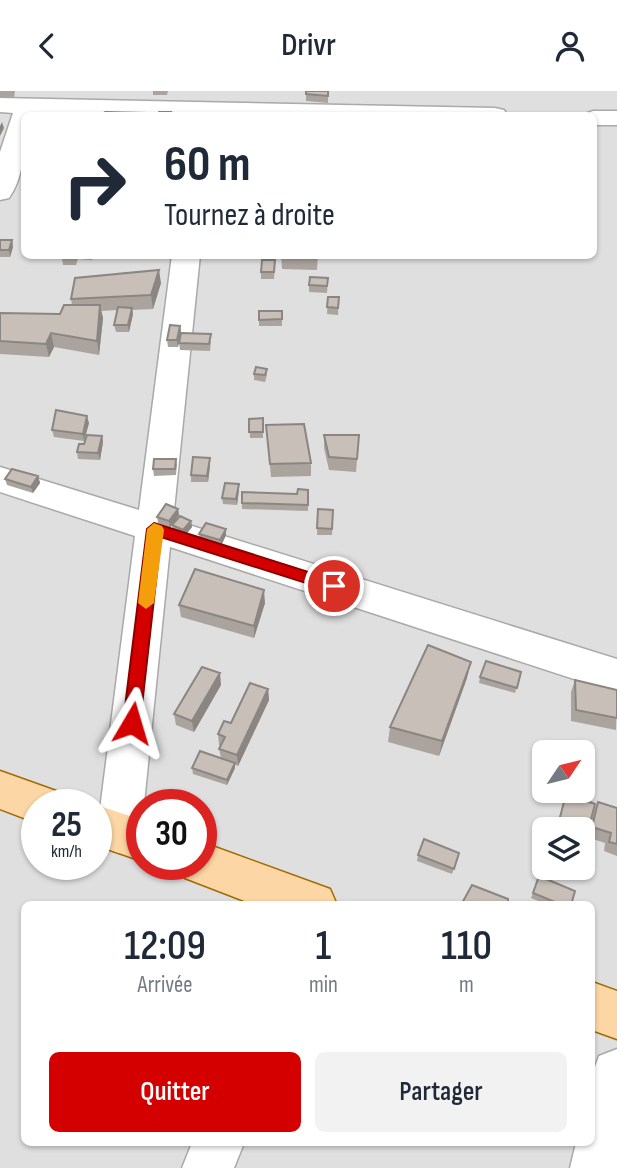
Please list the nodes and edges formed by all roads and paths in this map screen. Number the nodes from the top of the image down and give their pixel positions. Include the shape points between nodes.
1 (0, 105) edge
2 (28, 105) junction
3 (204, 105) edge
4 (26, 112) edge
5 (408, 112) edge
6 (597, 118) edge
7 (617, 118) edge
8 (21, 127) edge
9 (0, 192) edge
10 (0, 202) edge
11 (21, 202) edge
12 (186, 259) edge
13 (0, 479) edge
14 (154, 529) junction
15 (617, 676) edge
16 (0, 790) edge
17 (21, 798) edge
18 (119, 833) edge
19 (217, 869) edge
20 (303, 901) edge
21 (595, 1007) edge
22 (617, 1015) edge
23 (617, 1074) edge
24 (217, 1146) edge
25 (208, 1168) edge
26 (596, 1168) edge

1 - 2 street
2 - 3 street
2 - 4 street
3 - 5 street
6 - 7 street
8 - 9 street
10 - 11 street
12 - 14 street
13 - 14 street
14 - 15 street
14 - 18 street
16 - 17 main road
19 - 20 main road
21 - 22 main road
23 - 26 street
24 - 25 street

